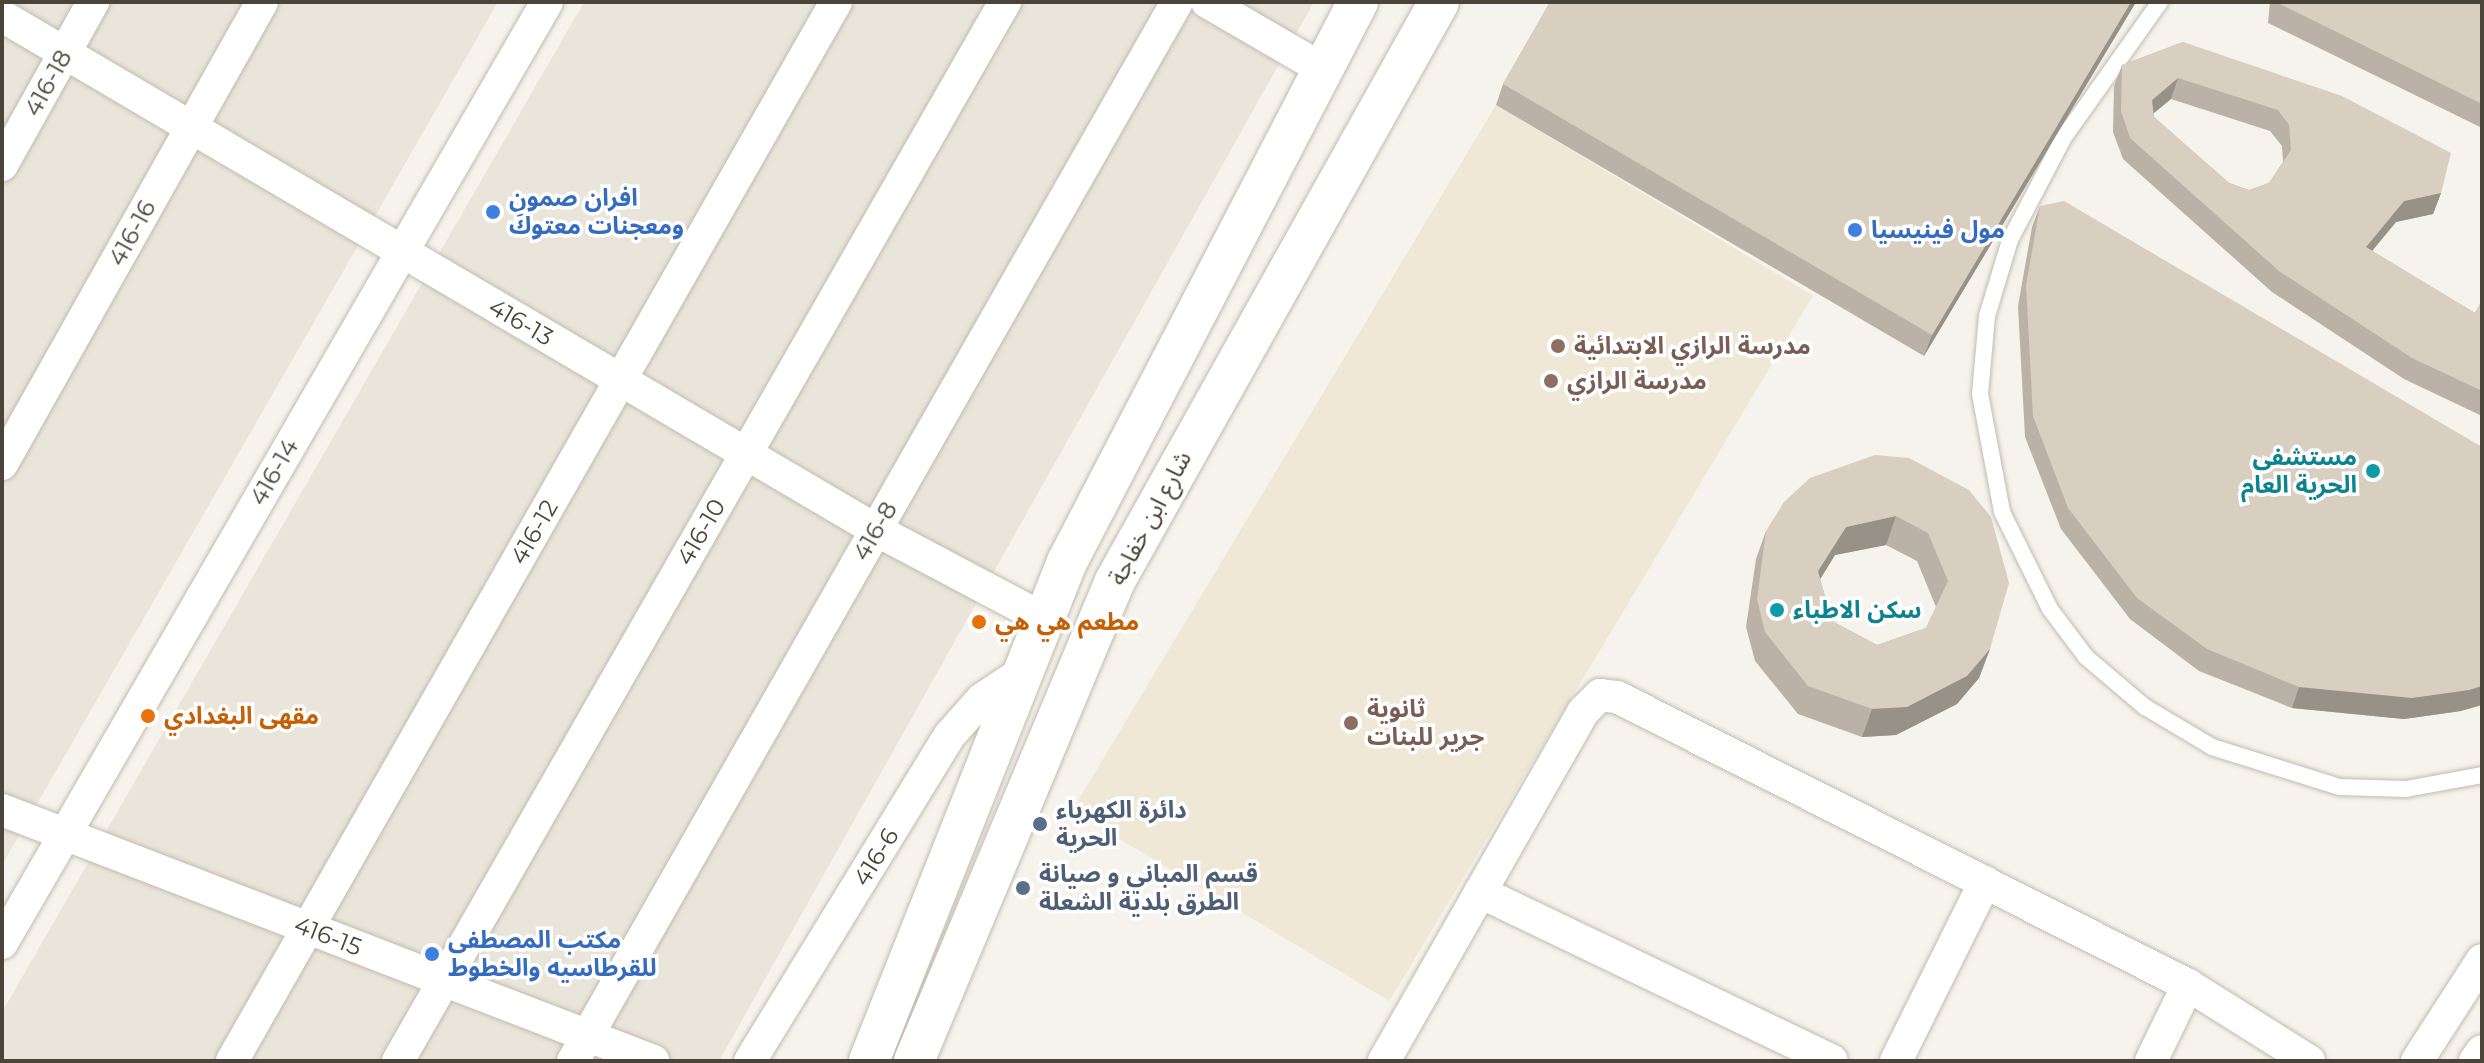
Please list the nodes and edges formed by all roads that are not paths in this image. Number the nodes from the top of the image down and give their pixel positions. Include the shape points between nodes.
1 (93, 2) edge
2 (262, 2) edge
3 (547, 2) edge
4 (836, 2) edge
5 (1005, 2) edge
6 (1177, 2) edge
7 (1207, 2) edge
8 (1358, 2) edge
9 (1439, 2) edge
10 (2160, 2) edge
11 (2, 16) edge
12 (65, 53) junction
13 (1321, 68) junction
14 (191, 127) junction
15 (2, 165) edge
16 (402, 252) junction
17 (621, 380) junction
18 (746, 454) junction
19 (2, 464) edge
20 (876, 530) junction
21 (1044, 619) junction
22 (1023, 672) junction
23 (1069, 688) junction
24 (2482, 775) edge
25 (2, 810) edge
26 (65, 835) junction
27 (1985, 882) junction
28 (1480, 892) junction
29 (308, 928) junction
30 (2, 943) edge
31 (2482, 960) edge
32 (444, 980) junction
33 (2188, 985) junction
34 (580, 1048) edge
35 (2482, 1051) edge
36 (232, 1061) edge
37 (398, 1061) edge
38 (653, 1061) edge
39 (750, 1061) edge
40 (869, 1061) edge
41 (914, 1061) edge
42 (1384, 1061) edge
43 (1832, 1061) edge
44 (1896, 1061) edge
45 (2151, 1061) edge
46 (2309, 1061) edge
47 (2417, 1061) edge
48 (2475, 1061) edge

1 - 12 street, 416-18
2 - 14 street, 416-16
3 - 16 street, 416-14
4 - 17 street, 416-12
5 - 18 street, 416-10
6 - 20 street, 416-8
7 - 13 street
8 - 13 street
9 - 23 street, شارع ابن خفاجة via 1144,524
10 - 24 lane via 2064,137 2010,240 1987,316 1980,394 2002,512 2050,609 2086,657 2145,707 2212,747 2340,787 2406,789
11 - 12 street, 416-13
12 - 14 street, 416-13
12 - 15 street, 416-18
13 - 21 street via 1093,506
14 - 16 street, 416-13
14 - 19 street, 416-16
16 - 17 street, 416-13
16 - 26 street, 416-14
17 - 18 street, 416-13
17 - 29 street, 416-12
18 - 20 street, 416-13
18 - 32 street, 416-10
20 - 21 street, 416-13
20 - 34 street, 416-8
21 - 22 street
22 - 23 street
22 - 39 street, 416-6 via 982,699 950,735
22 - 40 street
23 - 41 street, شارع ابن خفاجة
25 - 26 street, 416-15
26 - 29 street, 416-15
26 - 30 street, 416-14
27 - 28 street via 1617,697 1600,695 1583,712
27 - 33 street
27 - 44 street
28 - 42 street
28 - 43 street
29 - 32 street, 416-15
29 - 36 street, 416-12
31 - 47 street
32 - 34 street, 416-15
32 - 37 street, 416-10
33 - 45 street
33 - 46 street
34 - 38 street, 416-15
35 - 48 street

